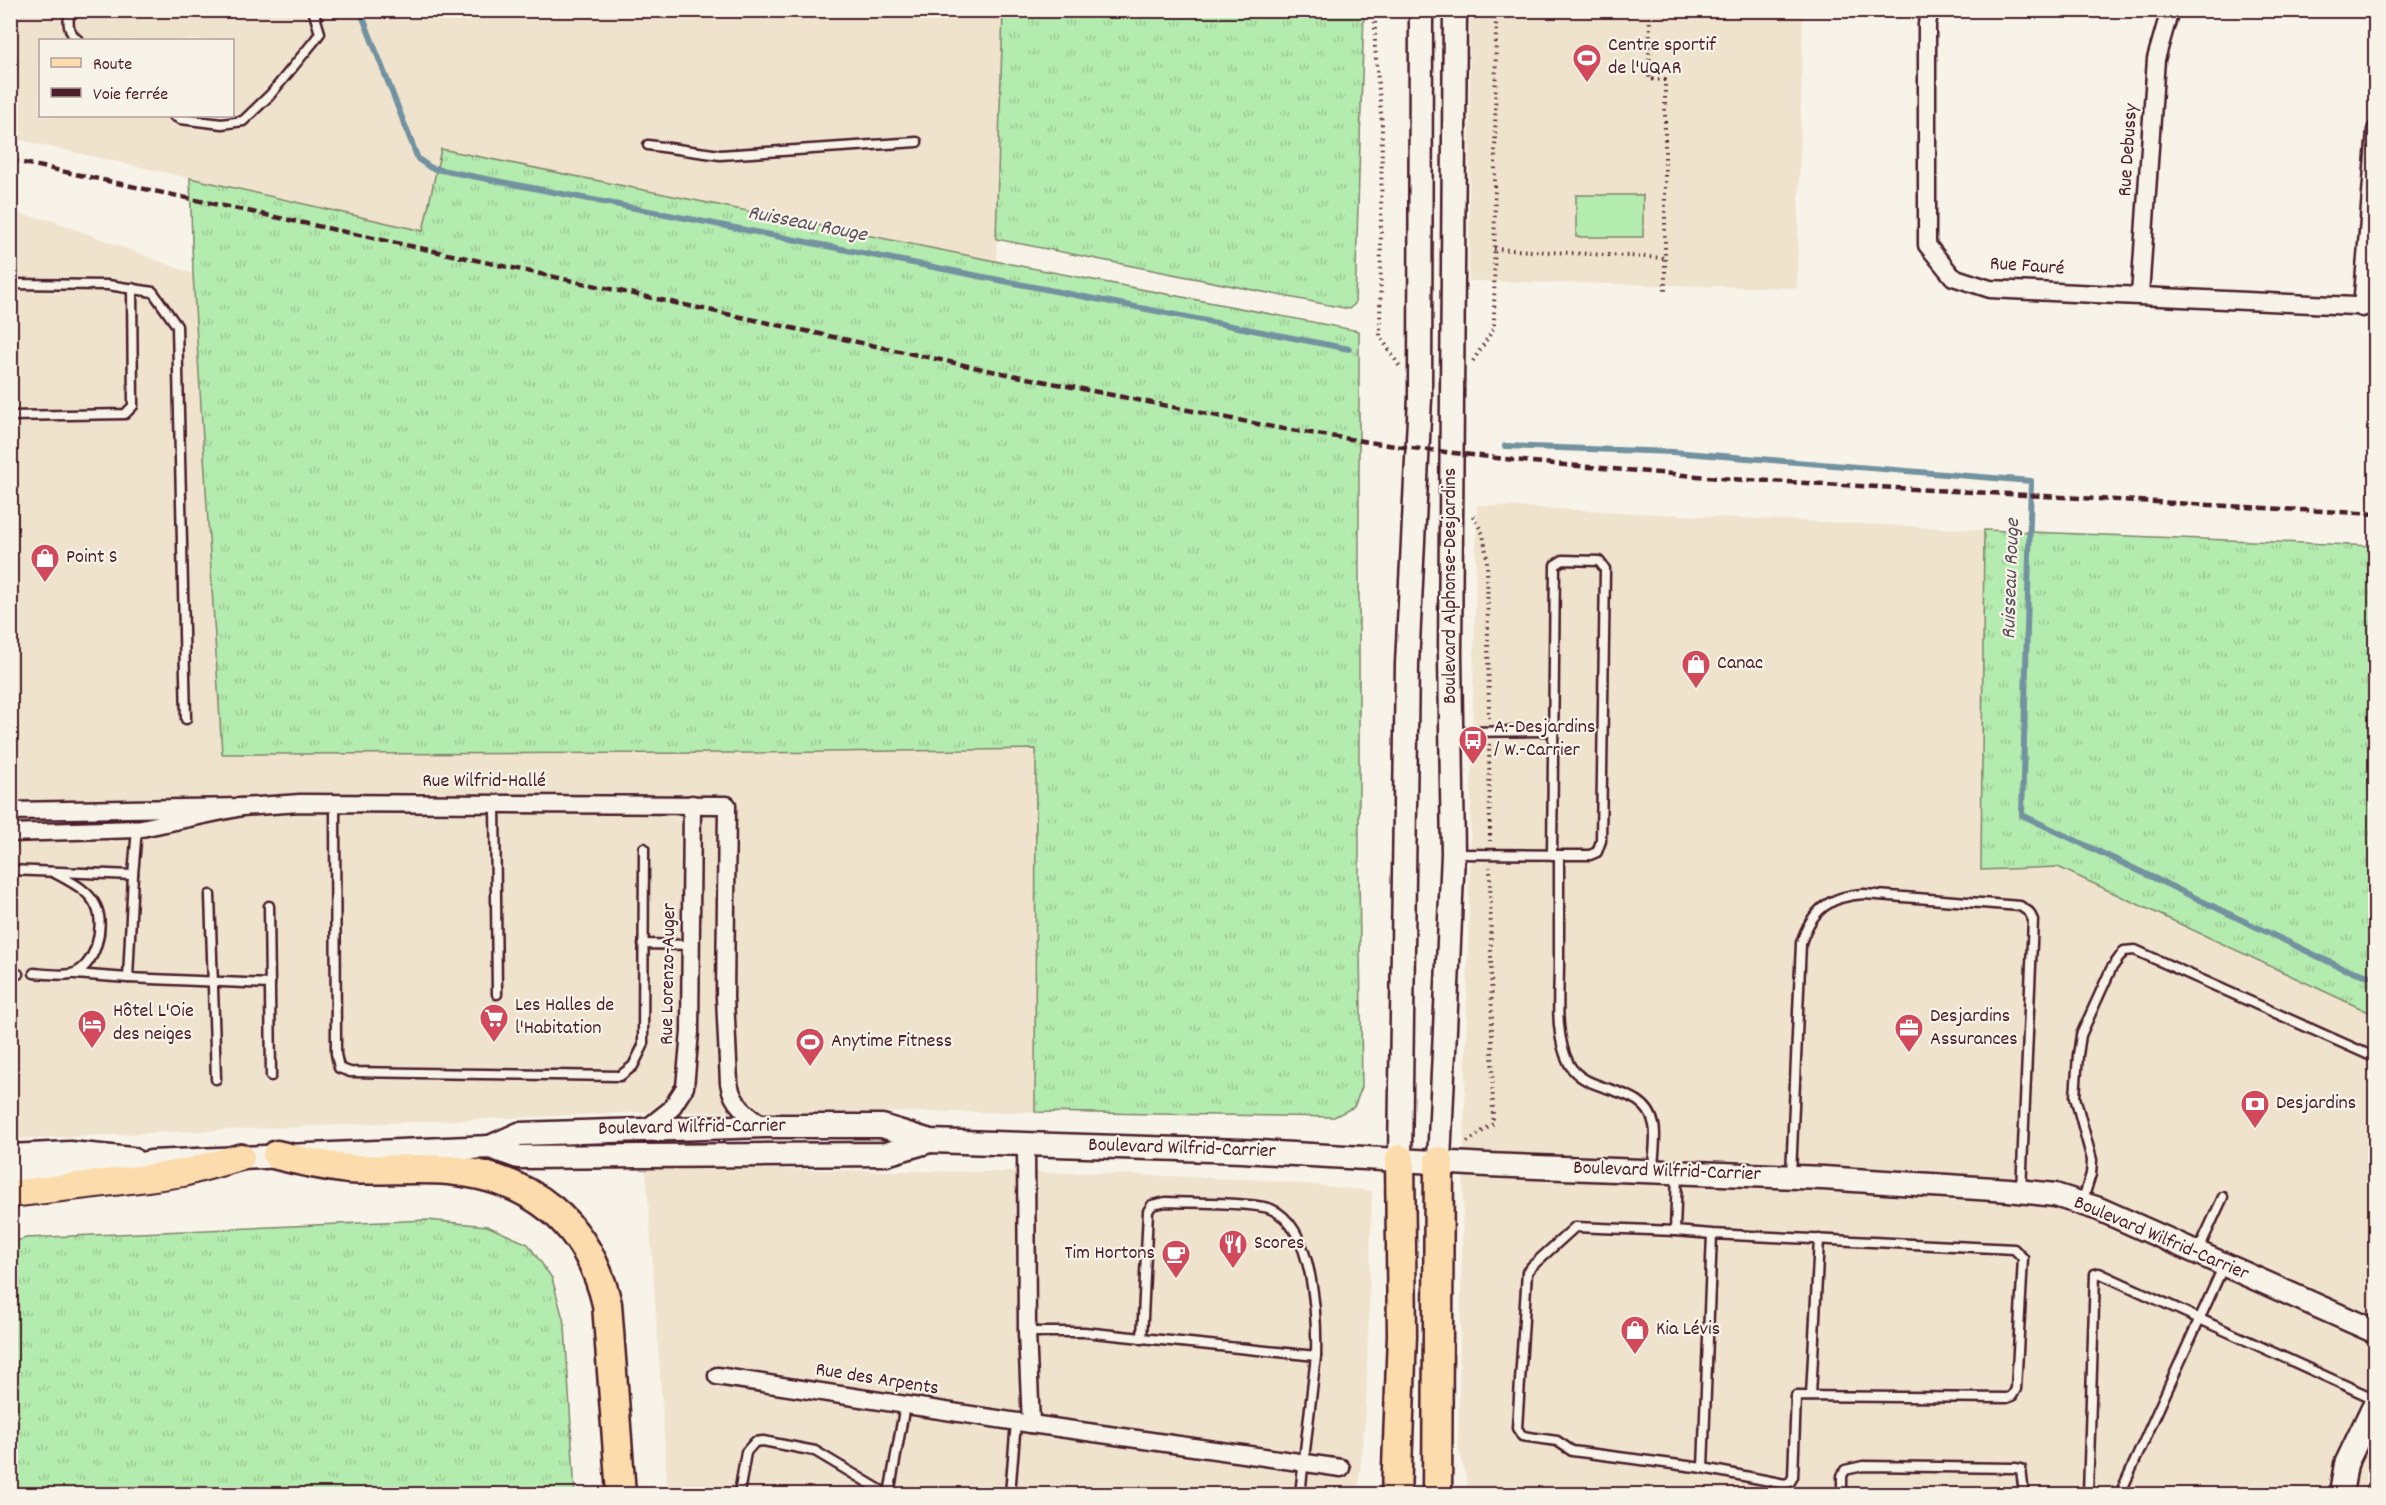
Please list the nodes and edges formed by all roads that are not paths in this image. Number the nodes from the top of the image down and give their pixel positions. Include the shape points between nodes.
1 (70, 10) edge
2 (313, 10) edge
3 (1420, 10) edge
4 (1455, 10) edge
5 (1930, 10) edge
6 (2170, 10) edge
7 (77, 39) edge
8 (176, 117) edge
9 (2376, 130) edge
10 (917, 142) dead end
11 (648, 145) dead end
12 (10, 284) edge
13 (132, 288) junction
14 (2140, 295) junction
15 (2369, 307) edge
16 (10, 416) edge
17 (186, 719) dead end
18 (1552, 731) junction
19 (1452, 732) junction
20 (495, 802) junction
21 (335, 803) junction
22 (693, 804) junction
23 (242, 807) junction
24 (10, 811) edge
25 (137, 829) junction
26 (10, 833) edge
27 (644, 848) dead end
28 (1453, 855) junction
29 (1555, 855) junction
30 (10, 870) edge
31 (53, 872) junction
32 (134, 875) junction
33 (210, 895) dead end
34 (269, 906) dead end
35 (643, 944) junction
36 (691, 945) junction
37 (34, 974) dead end
38 (71, 974) junction
39 (128, 978) junction
40 (212, 982) junction
41 (270, 984) junction
42 (496, 994) dead end
43 (2376, 1058) edge
44 (270, 1076) dead end
45 (216, 1079) dead end
46 (765, 1126) junction
47 (646, 1128) junction
48 (930, 1141) junction
49 (1026, 1143) junction
50 (490, 1148) junction
51 (277, 1155) junction
52 (10, 1156) edge
53 (241, 1157) junction
54 (1400, 1159) junction
55 (1439, 1161) junction
56 (151, 1162) junction
57 (1653, 1172) junction
58 (1677, 1173) junction
59 (10, 1177) edge
60 (1791, 1177) junction
61 (2021, 1191) junction
62 (10, 1194) edge
63 (2223, 1197) dead end
64 (2082, 1204) junction
65 (1675, 1232) junction
66 (1712, 1234) junction
67 (1819, 1239) junction
68 (2197, 1253) junction
69 (2224, 1265) junction
70 (2199, 1318) junction
71 (1027, 1332) junction
72 (2376, 1332) edge
73 (1142, 1339) junction
74 (1316, 1356) junction
75 (717, 1376) dead end
76 (1811, 1396) junction
77 (2376, 1400) edge
78 (905, 1405) junction
79 (1023, 1423) junction
80 (1304, 1462) junction
81 (1341, 1468) dead end
82 (1703, 1468) junction
83 (621, 1494) edge
84 (739, 1494) edge
85 (888, 1494) edge
86 (1010, 1494) edge
87 (1300, 1494) edge
88 (1396, 1494) edge
89 (1437, 1494) edge
90 (1842, 1494) edge
91 (2024, 1494) edge
92 (2088, 1494) edge
93 (2120, 1494) edge
94 (2341, 1494) edge

1 - 7 lane via 67,22
2 - 8 lane via 320,33 270,95 243,121 222,124
3 - 54 street, Boulevard Alphonse-Desjardins via 1420,398 1407,664
4 - 19 street, Boulevard Alphonse-Desjardins
5 - 14 street, Rue Fauré via 1927,245 1953,277 1990,289
6 - 14 street, Rue Debussy via 2156,59
9 - 15 street
10 - 11 lane via 720,155
12 - 13 lane
13 - 16 lane via 133,406 125,414
13 - 17 lane via 153,292 177,326
14 - 15 street, Rue Fauré
18 - 19 lane
18 - 29 lane
18 - 29 lane via 1555,565 1563,560 1599,561 1605,568 1601,841 1597,852 1590,855
19 - 28 street, Boulevard Alphonse-Desjardins
20 - 21 street, Rue Wilfrid-Hallé
20 - 22 street, Rue Wilfrid-Hallé
20 - 42 lane
21 - 23 street, Rue Wilfrid-Hallé
21 - 35 lane via 339,1068 350,1072 620,1076 633,1066 643,1046
22 - 36 street, Rue Lorenzo-Auger
22 - 46 street, Rue Wilfrid-Hallé via 727,805 725,997 729,1083 738,1105
23 - 24 street, Rue Wilfrid-Hallé
23 - 25 street, Rue Wilfrid-Hallé
25 - 26 street, Rue Wilfrid-Hallé
25 - 32 lane
27 - 35 lane
28 - 29 lane
28 - 55 street, Boulevard Alphonse-Desjardins
29 - 57 lane via 1559,1023 1568,1063 1587,1080 1625,1094 1651,1113 1655,1126
30 - 31 lane
31 - 32 lane
31 - 38 lane via 84,890 97,907 97,944 81,970
32 - 39 lane
33 - 40 lane
34 - 41 lane
35 - 36 lane
36 - 47 street, Rue Lorenzo-Auger via 685,1087 671,1109
37 - 38 lane
38 - 39 lane
39 - 40 lane
40 - 41 lane
40 - 45 lane
41 - 44 lane
43 - 64 lane via 2135,950 2124,951 2111,969 2081,1035 2076,1097 2092,1160
46 - 47 street, Boulevard Wilfrid-Carrier
46 - 48 street, Boulevard Wilfrid-Carrier via 882,1126
47 - 50 street, Boulevard Wilfrid-Carrier via 519,1134
48 - 49 street, Boulevard Wilfrid-Carrier
48 - 50 street, Boulevard Wilfrid-Carrier via 886,1154 518,1157
49 - 54 street, Boulevard Wilfrid-Carrier
49 - 71 street
50 - 51 street, Boulevard Wilfrid-Carrier
51 - 53 street, Boulevard Wilfrid-Carrier
51 - 83 highway via 351,1169 449,1170 487,1176 514,1185 543,1202 573,1229 593,1261 607,1304
52 - 56 street, Boulevard Wilfrid-Carrier via 70,1153
53 - 56 street, Boulevard Wilfrid-Carrier
53 - 62 main road via 174,1174
54 - 55 street, Boulevard Wilfrid-Carrier
54 - 88 highway via 1402,1335
55 - 57 street, Boulevard Wilfrid-Carrier
55 - 89 highway
56 - 59 street, Boulevard Wilfrid-Carrier via 106,1171
57 - 58 street, Boulevard Wilfrid-Carrier
58 - 60 street, Boulevard Wilfrid-Carrier
58 - 65 lane
60 - 61 street, Boulevard Wilfrid-Carrier
60 - 61 lane via 1801,943 1814,915 1829,902 1844,895 1864,894 2020,906 2029,912 2033,920
61 - 64 street, Boulevard Wilfrid-Carrier via 2055,1195
63 - 68 lane
64 - 68 street, Boulevard Wilfrid-Carrier
65 - 66 lane
65 - 82 lane via 1575,1227 1527,1272 1517,1428 1522,1436 1557,1441 1572,1451
66 - 67 lane
66 - 82 lane
67 - 76 lane
67 - 76 lane via 2014,1249 2023,1258 2016,1389 2012,1396
68 - 69 street, Boulevard Wilfrid-Carrier
69 - 70 lane
69 - 72 street, Boulevard Wilfrid-Carrier
70 - 77 lane
70 - 92 lane via 2095,1274
70 - 93 lane
71 - 73 lane via 1084,1332
71 - 79 street
73 - 74 lane
73 - 74 lane via 1148,1211 1152,1204 1269,1208 1289,1222 1300,1239 1315,1314
74 - 80 lane
75 - 78 street, Rue des Arpents
76 - 82 lane via 1796,1396 1790,1482
77 - 94 street via 2346,1464
78 - 79 street, Rue des Arpents
78 - 85 lane
79 - 80 street, Rue des Arpents
79 - 86 lane
80 - 81 street, Rue des Arpents
80 - 87 lane
84 - 85 lane via 746,1452 755,1442 763,1441 815,1451
90 - 91 lane via 1845,1470 1863,1466 2021,1469

